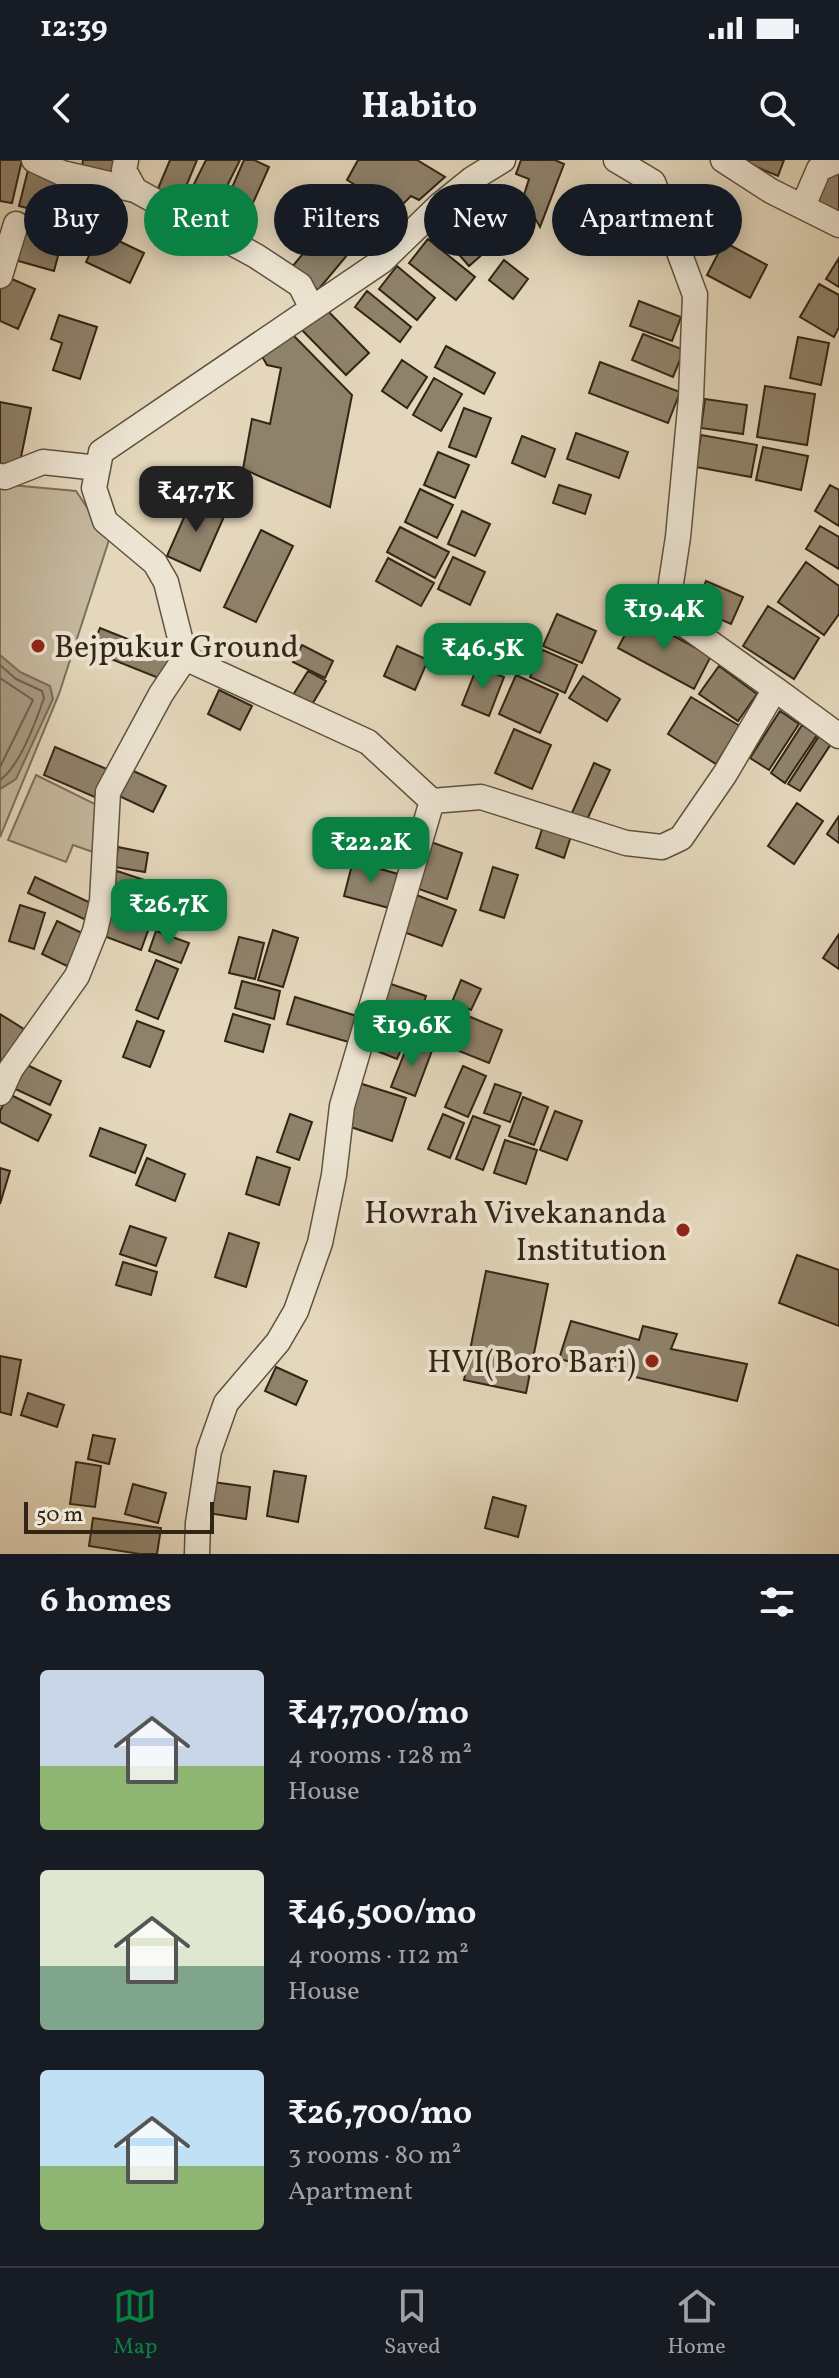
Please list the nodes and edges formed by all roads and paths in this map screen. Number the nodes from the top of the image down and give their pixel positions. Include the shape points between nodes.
1 (34, 160) edge
2 (126, 160) edge
3 (503, 160) edge
4 (616, 160) edge
5 (723, 160) edge
6 (839, 160) edge
7 (657, 171) edge
8 (135, 190) junction
9 (803, 206) junction
10 (16, 224) dead end
11 (839, 225) edge
12 (0, 276) edge
13 (312, 308) junction
14 (98, 468) junction
15 (0, 476) edge
16 (185, 658) junction
17 (775, 689) junction
18 (839, 736) edge
19 (432, 801) junction
20 (0, 1093) edge
21 (197, 1554) edge

1 - 8 street via 62,173
2 - 8 street via 124,170
3 - 13 street via 441,204 382,261
4 - 7 street
5 - 9 street
6 - 9 street via 819,169
7 - 17 street via 695,295 691,398 669,596 674,617
8 - 13 street via 300,285
9 - 11 street
10 - 12 street
13 - 14 street via 101,452
14 - 15 street via 43,462
14 - 16 street via 94,488 105,521 155,563 166,582
16 - 19 street via 368,742
16 - 20 street via 108,792 102,901 77,976 11,1069
17 - 18 street
17 - 19 street via 681,838 662,847 626,843 481,797
19 - 21 street via 342,1106 320,1243 296,1311 278,1342 226,1403 209,1451

